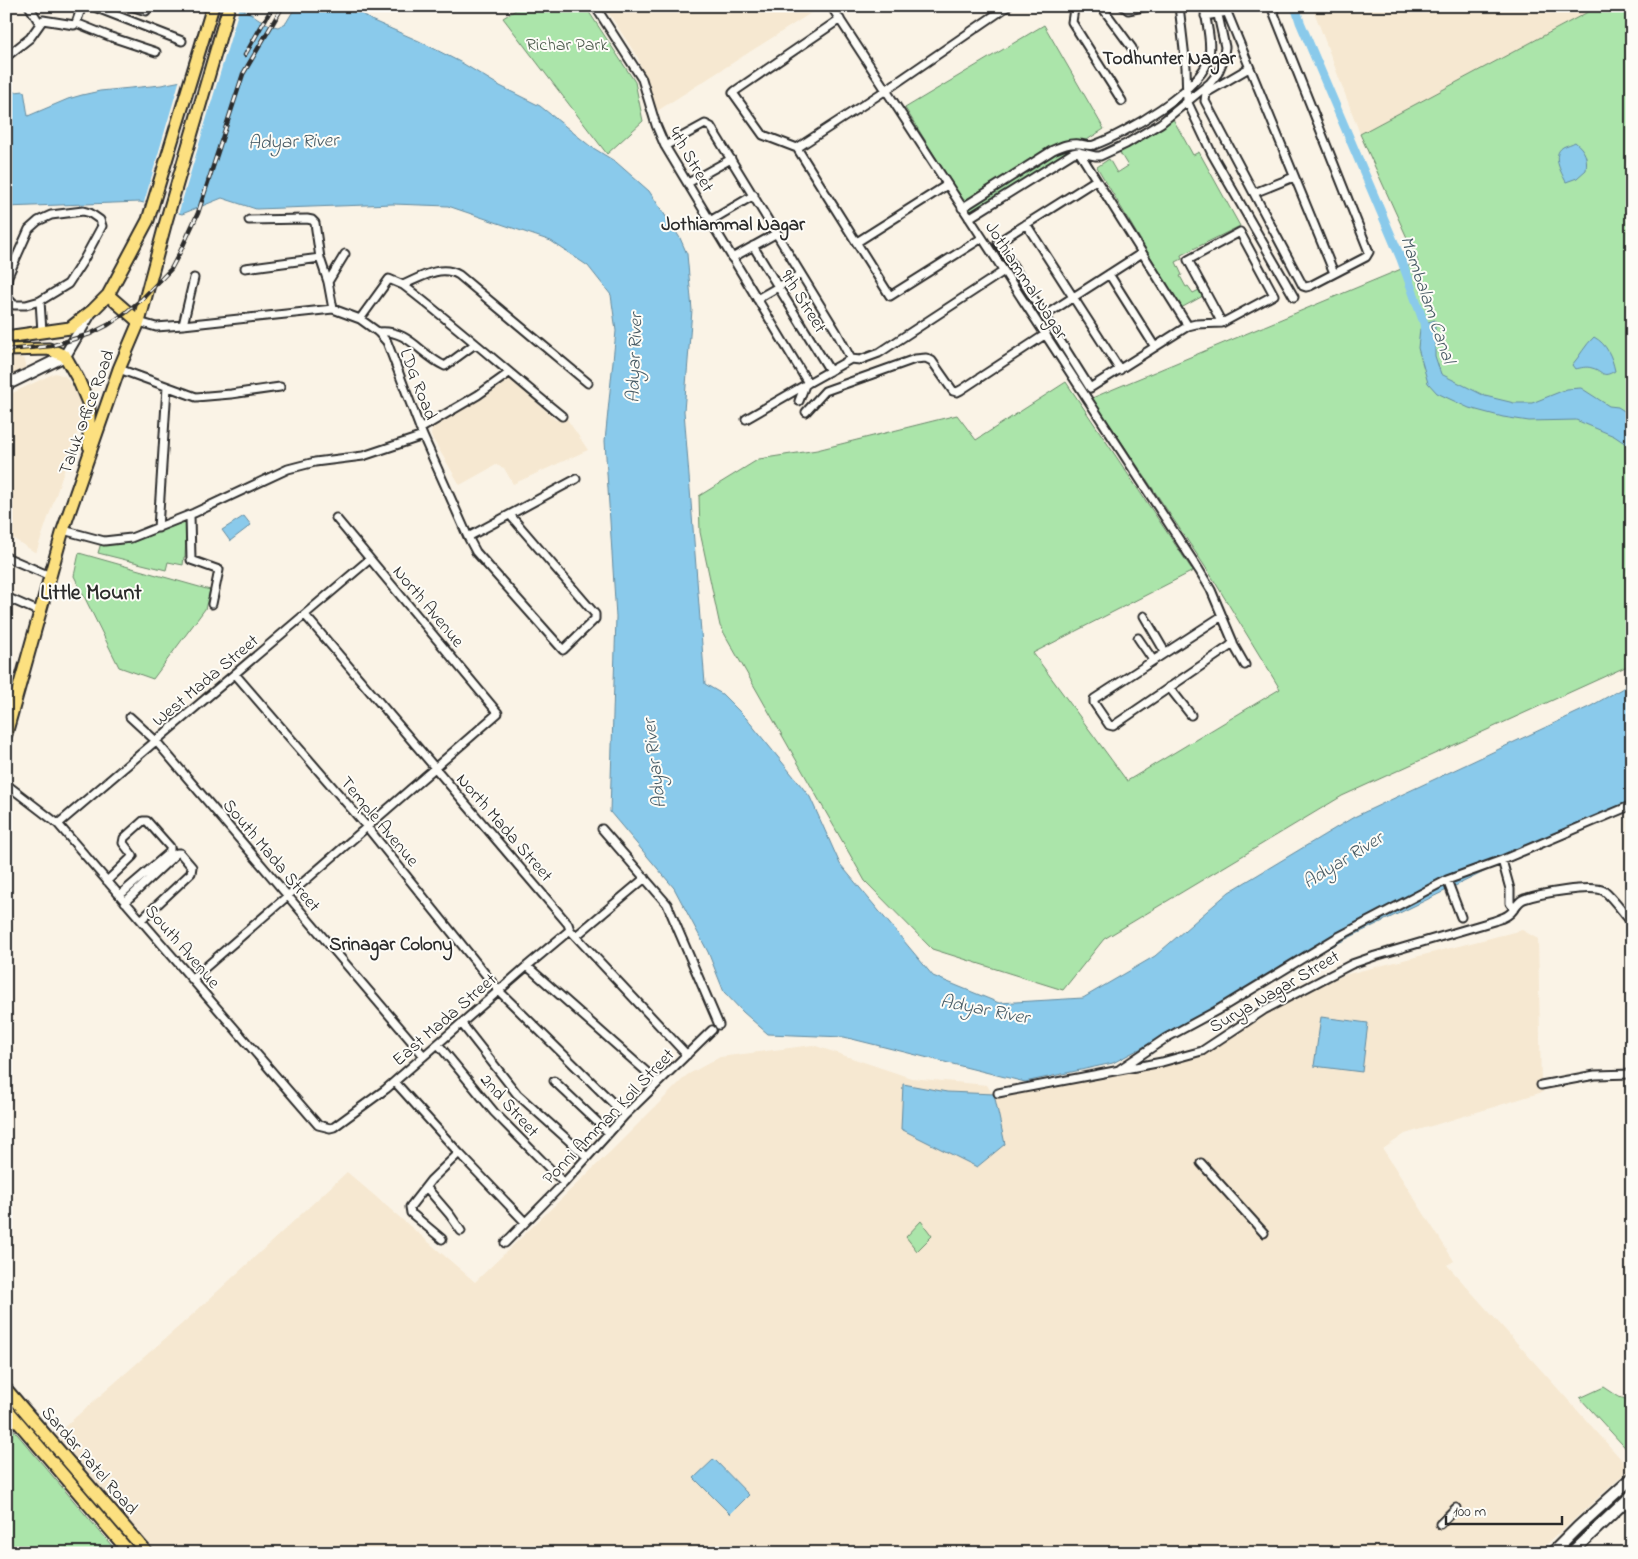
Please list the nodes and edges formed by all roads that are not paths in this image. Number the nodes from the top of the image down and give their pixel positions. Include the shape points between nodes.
1 (29, 6) edge
2 (82, 6) edge
3 (92, 6) edge
4 (132, 6) edge
5 (213, 6) edge
6 (229, 6) edge
7 (595, 6) edge
8 (831, 6) edge
9 (1008, 6) edge
10 (1100, 6) edge
11 (1123, 6) edge
12 (1150, 6) edge
13 (1178, 6) edge
14 (1204, 6) edge
15 (1271, 6) edge
16 (1075, 7) edge
17 (1226, 9) edge
18 (1217, 10) edge
19 (146, 11) dead end
20 (1205, 16) junction
21 (840, 19) junction
22 (76, 23) junction
23 (40, 24) junction
24 (182, 41) dead end
25 (1132, 48) dead end
26 (156, 52) dead end
27 (6, 57) edge
28 (1249, 68) junction
29 (1187, 88) junction
30 (886, 90) junction
31 (1122, 101) dead end
32 (1187, 101) junction
33 (665, 146) junction
34 (1092, 146) junction
35 (797, 148) junction
36 (1079, 152) junction
37 (1095, 156) junction
38 (731, 159) junction
39 (1294, 177) junction
40 (1096, 180) junction
41 (688, 183) junction
42 (947, 185) junction
43 (1254, 193) junction
44 (754, 196) junction
45 (962, 208) junction
46 (968, 218) junction
47 (249, 220) dead end
48 (710, 221) junction
49 (1026, 224) junction
50 (777, 233) junction
51 (982, 238) junction
52 (857, 242) junction
53 (753, 246) junction
54 (1142, 253) junction
55 (345, 254) dead end
56 (320, 258) junction
57 (732, 258) junction
58 (245, 268) dead end
59 (1004, 271) junction
60 (1334, 272) junction
61 (801, 274) junction
62 (1109, 274) junction
63 (194, 278) dead end
64 (328, 282) junction
65 (404, 285) junction
66 (777, 287) junction
67 (6, 290) edge
68 (108, 295) junction
69 (6, 296) edge
70 (1073, 297) junction
71 (1294, 297) dead end
72 (757, 298) junction
73 (40, 301) junction
74 (333, 309) junction
75 (93, 310) junction
76 (1044, 316) junction
77 (360, 319) junction
78 (139, 322) junction
79 (1222, 323) junction
80 (183, 325) junction
81 (1188, 326) junction
82 (42, 332) junction
83 (378, 332) junction
84 (1046, 334) junction
85 (6, 337) edge
86 (475, 344) junction
87 (1155, 347) junction
88 (6, 350) edge
89 (65, 356) junction
90 (851, 359) junction
91 (119, 369) junction
92 (1120, 370) junction
93 (830, 371) junction
94 (509, 373) junction
95 (588, 383) dead end
96 (806, 384) junction
97 (6, 385) edge
98 (167, 387) junction
99 (280, 387) dead end
100 (800, 401) dead end
101 (806, 412) dead end
102 (562, 416) dead end
103 (746, 419) dead end
104 (420, 428) junction
105 (423, 436) junction
106 (89, 454) junction
107 (576, 479) dead end
108 (190, 515) junction
109 (510, 515) junction
110 (336, 518) dead end
111 (158, 528) junction
112 (63, 530) junction
113 (468, 537) junction
114 (6, 557) edge
115 (370, 559) junction
116 (50, 576) junction
117 (6, 597) edge
118 (212, 604) dead end
119 (40, 612) junction
120 (305, 615) junction
121 (1144, 616) dead end
122 (1222, 616) junction
123 (1138, 638) dead end
124 (1233, 644) junction
125 (1165, 652) junction
126 (1153, 660) junction
127 (1245, 665) dead end
128 (235, 674) junction
129 (1169, 687) junction
130 (1191, 715) dead end
131 (130, 717) dead end
132 (6, 734) edge
133 (156, 741) junction
134 (434, 768) junction
135 (6, 784) edge
136 (1632, 805) edge
137 (58, 824) junction
138 (367, 827) junction
139 (602, 829) dead end
140 (1502, 860) junction
141 (645, 878) junction
142 (1447, 880) junction
143 (107, 881) junction
144 (120, 895) junction
145 (288, 896) junction
146 (125, 902) junction
147 (1514, 910) junction
148 (1461, 917) dead end
149 (141, 920) junction
150 (1632, 923) edge
151 (570, 930) junction
152 (576, 936) junction
153 (527, 966) junction
154 (192, 979) junction
155 (499, 991) junction
156 (462, 1024) junction
157 (719, 1025) dead end
158 (712, 1030) dead end
159 (438, 1044) junction
160 (687, 1055) junction
161 (424, 1056) junction
162 (1117, 1071) junction
163 (1631, 1076) edge
164 (554, 1081) dead end
165 (394, 1082) junction
166 (658, 1082) junction
167 (1542, 1085) dead end
168 (998, 1093) dead end
169 (625, 1115) junction
170 (334, 1127) joint
171 (609, 1133) junction
172 (459, 1153) junction
173 (587, 1157) junction
174 (1202, 1163) dead end
175 (564, 1183) junction
176 (426, 1187) junction
177 (525, 1222) junction
178 (461, 1231) dead end
179 (1264, 1233) dead end
180 (442, 1239) dead end
181 (505, 1243) dead end
182 (6, 1389) edge
183 (6, 1408) edge
184 (1632, 1478) edge
185 (1632, 1495) edge
186 (1456, 1508) dead end
187 (1440, 1524) dead end
188 (130, 1553) edge
189 (147, 1553) edge
190 (1552, 1553) edge
191 (1571, 1553) edge

1 - 23 street
2 - 22 street
3 - 24 street
4 - 19 street
5 - 68 main road via 148,220
6 - 78 main road, Taluk Office Road
7 - 33 street, 4th Street via 642,79
8 - 21 street, Jothiammal Nagar
9 - 30 street
10 - 25 street
11 - 12 street via 1128,10
13 - 29 street
14 - 20 street
15 - 60 street via 1368,247 1366,257
16 - 31 street via 1072,22
17 - 18 street
17 - 28 street
18 - 20 street
18 - 32 street via 1225,47 1223,62 1210,83
20 - 29 street via 1209,42 1207,64
21 - 30 street, Jothiammal Nagar
21 - 35 street via 733,93 763,135
22 - 23 street via 43,20
22 - 26 street
23 - 27 street via 30,38
28 - 39 street
28 - 43 street via 1206,93 1205,101
29 - 32 street
29 - 34 street via 1145,120
30 - 35 street
30 - 42 street, Jothiammal Nagar
32 - 37 street via 1161,123 1126,144
32 - 71 street via 1212,154
33 - 38 street via 707,124
33 - 41 street, 4th Street
34 - 37 street
34 - 45 street via 1066,144 1053,150
35 - 52 street
36 - 37 street
36 - 40 street
36 - 46 street
38 - 41 street
38 - 44 street
39 - 43 street
39 - 60 street
40 - 49 street
40 - 54 street
41 - 48 street, 4th Street
42 - 45 street, Jothiammal Nagar
42 - 52 street
43 - 60 street via 1303,286 1310,286
44 - 48 street
44 - 50 street
45 - 46 street, Jothiammal Nagar
46 - 51 street, Jothiammal Nagar
47 - 56 street via 312,220
48 - 57 street, 4th Street
49 - 70 street
49 - 76 street via 998,242
50 - 53 street
50 - 61 street
51 - 52 street via 890,296
51 - 59 street, Jothiammal Nagar
53 - 57 street
53 - 66 street, 9th Street
54 - 62 street
54 - 81 street
55 - 64 street
56 - 58 street
56 - 64 street
57 - 72 street, 4th Street
59 - 84 street, Jothiammal Nagar
59 - 90 street via 879,353 860,360
61 - 66 street
61 - 90 street
62 - 70 street
62 - 87 street
63 - 80 street
64 - 74 street
65 - 77 street via 389,279
65 - 86 street
65 - 95 street via 439,271 453,271
66 - 72 street
66 - 93 street, 9th Street
67 - 73 street via 8,276 29,229 38,221 51,215 83,211 97,217 102,226 68,284
68 - 75 main road
68 - 78 main road
69 - 73 street via 14,305
70 - 76 street
70 - 92 street
72 - 96 street, 4th Street
73 - 82 street
74 - 77 street, LDG Road
74 - 80 street, LDG Road
75 - 82 main road via 70,328
75 - 89 main road
76 - 92 street via 1090,388
77 - 83 street, LDG Road
78 - 80 street, LDG Road via 156,326
78 - 91 main road, Taluk Office Road
79 - 79 street via 1274,295 1240,232 1188,260
79 - 81 street
81 - 87 street
82 - 85 main road
83 - 86 street via 402,335 445,366
83 - 104 street, LDG Road via 387,342
84 - 101 street via 958,392 947,383 932,361 915,359 825,391
84 - 122 street, Jothiammal Nagar via 1211,590
86 - 94 street
87 - 92 street
88 - 89 main road via 49,349
89 - 97 main road
89 - 106 main road via 89,405
90 - 93 street
91 - 98 street
91 - 106 main road, Taluk Office Road
93 - 96 street
94 - 102 street
94 - 104 street
96 - 100 street
96 - 103 street
98 - 99 street via 196,397
98 - 111 street
104 - 105 street, LDG Road
105 - 108 street, LDG Road via 363,456 315,462 288,470
105 - 113 street
106 - 112 main road, Taluk Office Road
107 - 109 street
108 - 111 street, LDG Road
108 - 118 street via 191,560 218,570
109 - 113 street
109 - 113 street via 595,614 595,620 563,650 476,552
110 - 115 street, North Avenue
111 - 112 street, LDG Road via 131,538 104,541
112 - 116 main road, Taluk Office Road
114 - 116 street
115 - 120 street, West Mada Street
115 - 134 street, North Avenue via 498,713
116 - 119 main road, Taluk Office Road
117 - 119 street
119 - 132 main road, Taluk Office Road
120 - 128 street, West Mada Street
120 - 134 street, North Mada Street
121 - 125 street
122 - 124 street, Jothiammal Nagar
122 - 125 street
123 - 126 street
124 - 127 street, Jothiammal Nagar
124 - 129 street
125 - 126 street
126 - 129 street via 1093,700 1094,703 1112,726
128 - 133 street, West Mada Street
128 - 138 street, Temple Avenue
129 - 130 street
131 - 133 street, South Mada Street
133 - 137 street, West Mada Street
133 - 145 street, South Mada Street
134 - 138 street
134 - 151 street, North Mada Street via 532,880
135 - 137 street, South Avenue
136 - 140 street
137 - 143 street, South Avenue
138 - 145 street
138 - 155 street, Temple Avenue
139 - 141 street
140 - 142 street
140 - 147 street
141 - 152 street
141 - 157 street via 667,904
142 - 148 street
142 - 162 street via 1336,938 1166,1038
143 - 144 street, South Avenue
143 - 144 street via 133,856 123,843 124,838 147,821 170,847 170,852
144 - 146 street, South Avenue
145 - 154 street
145 - 161 street, South Mada Street
146 - 149 street, South Avenue
146 - 149 street via 177,852 192,867 192,873
147 - 150 street, Surya Nagar Street via 1523,900 1595,888 1605,892
147 - 162 street, Surya Nagar Street via 1494,921 1352,964 1264,1010 1202,1050
149 - 154 street, South Avenue
151 - 152 street, North Mada Street
151 - 153 street, East Mada Street
152 - 160 street, North Mada Street
153 - 155 street, East Mada Street
153 - 166 street
154 - 170 street, South Avenue via 318,1124
155 - 156 street, East Mada Street
155 - 169 street, Temple Avenue
156 - 159 street, East Mada Street
156 - 173 street via 517,1094
158 - 160 street, Ponni Amman Koil Street
159 - 161 street, East Mada Street
159 - 175 street, 2nd Street via 494,1112
160 - 166 street, Ponni Amman Koil Street
161 - 165 street, East Mada Street
162 - 168 street, Surya Nagar Street
163 - 167 street via 1595,1075
164 - 171 street
165 - 170 street, East Mada Street
165 - 172 street
166 - 169 street, Ponni Amman Koil Street
169 - 171 street, Ponni Amman Koil Street
171 - 173 street, Ponni Amman Koil Street
172 - 176 street
172 - 177 street
173 - 175 street, Ponni Amman Koil Street
174 - 179 street
175 - 177 street, Ponni Amman Koil Street
176 - 178 street
176 - 180 street via 409,1210
177 - 181 street, Ponni Amman Koil Street
182 - 189 main road, Sardar Patel Road
183 - 188 main road, Sardar Patel Road
184 - 190 main road
185 - 191 main road
186 - 187 street

